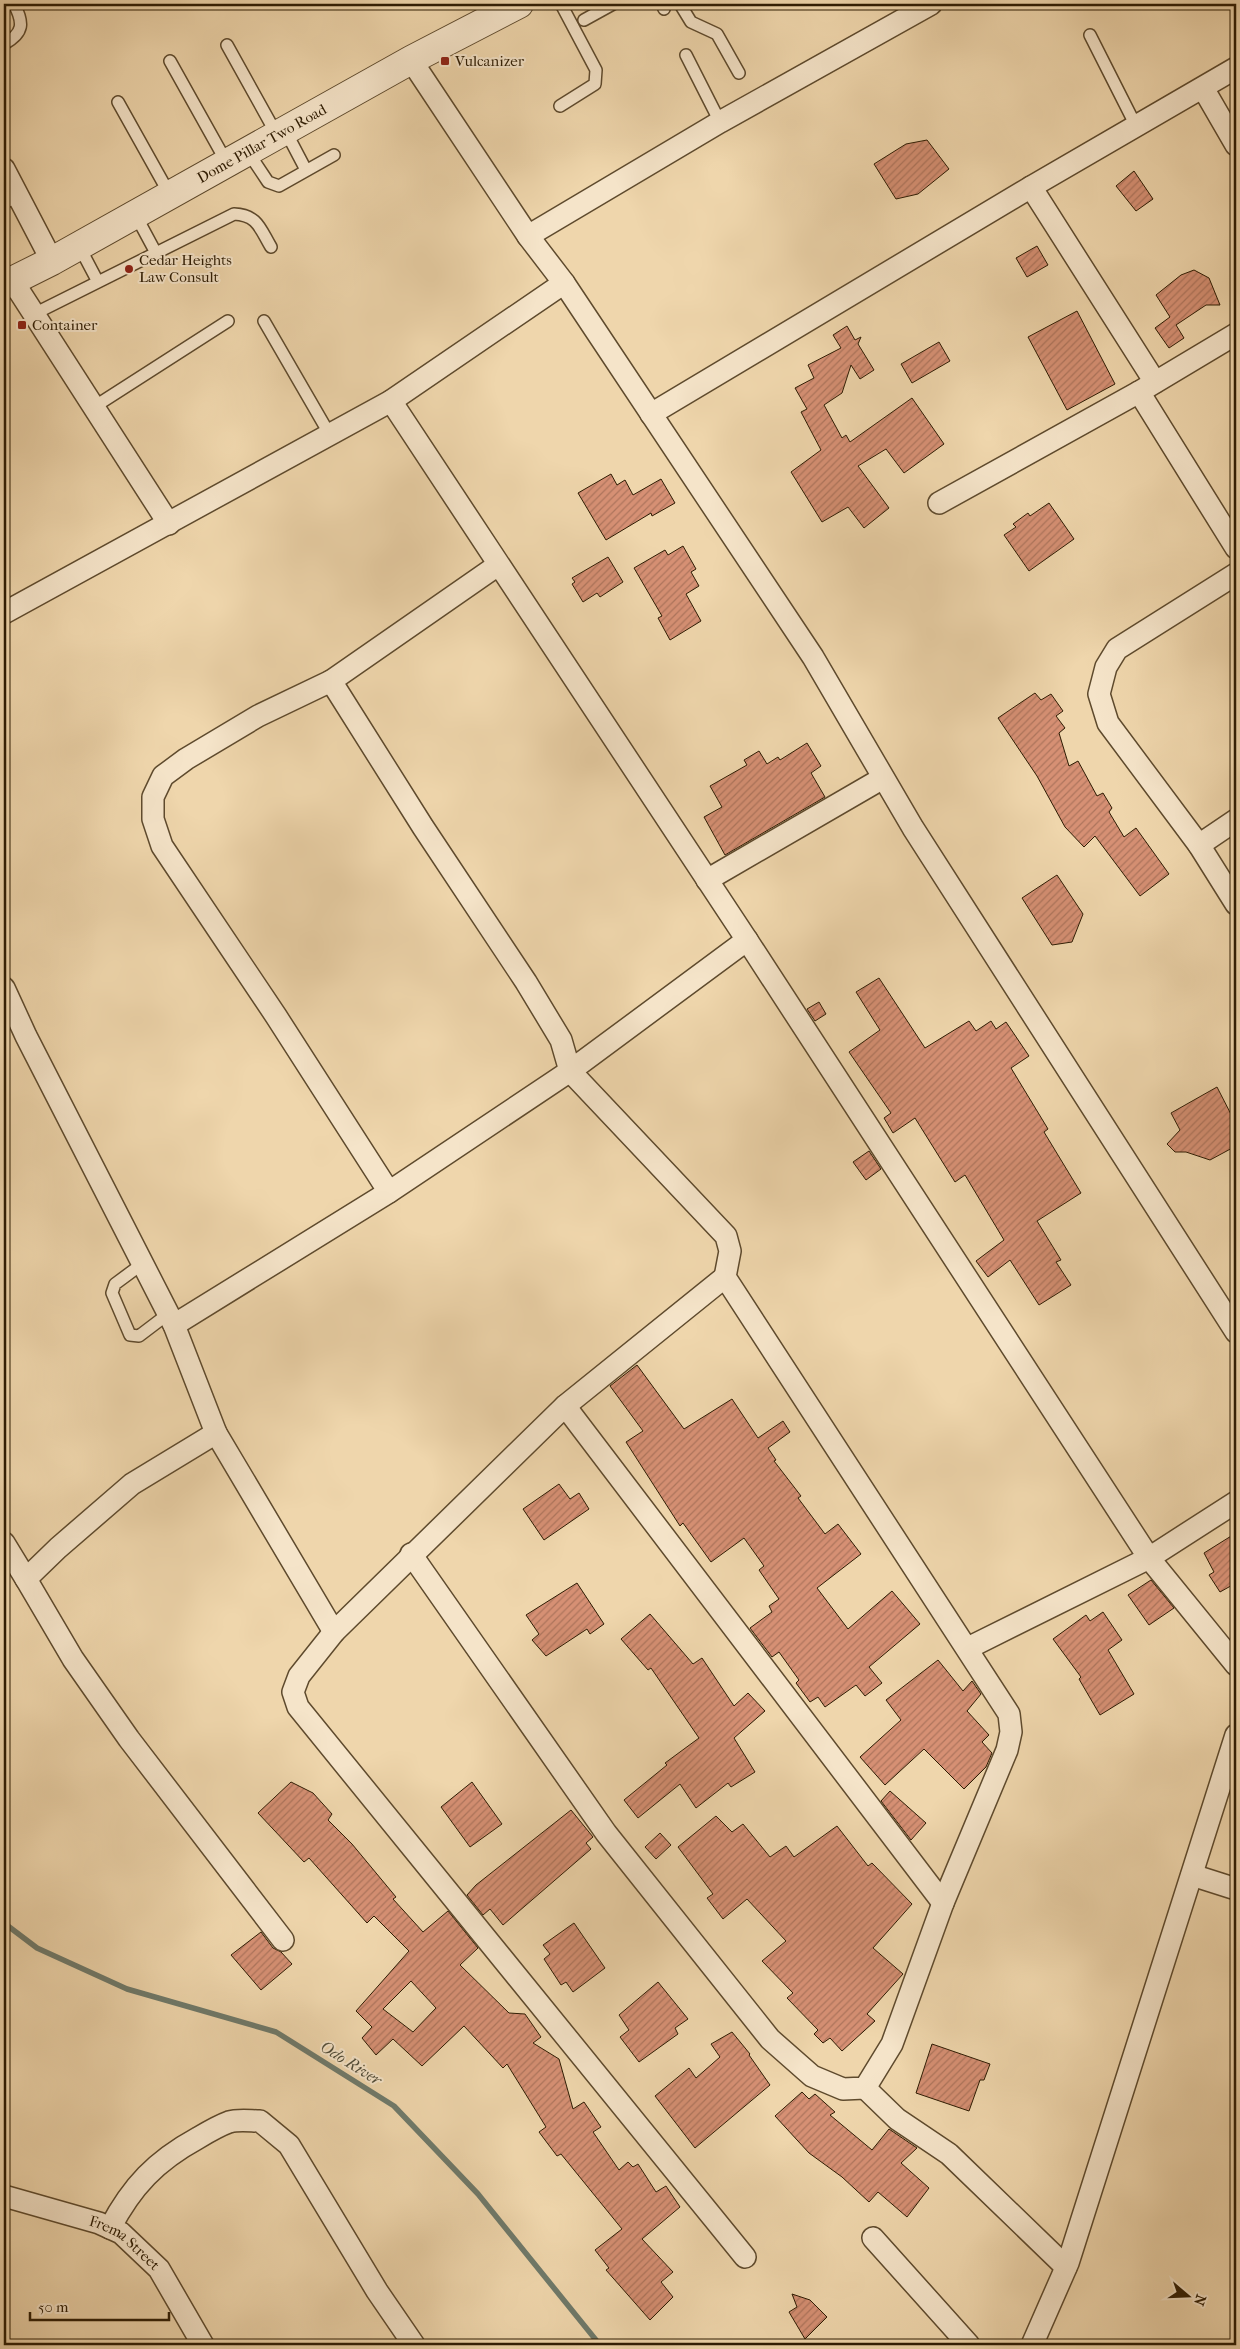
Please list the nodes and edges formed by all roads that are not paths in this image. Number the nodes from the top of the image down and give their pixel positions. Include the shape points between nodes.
1 (14, 4) edge
2 (561, 4) edge
3 (614, 4) edge
4 (680, 4) edge
5 (931, 4) edge
6 (502, 7) edge
7 (596, 8) edge
8 (584, 20) dead end
9 (1090, 35) dead end
10 (4, 44) edge
11 (227, 45) dead end
12 (686, 55) dead end
13 (411, 60) junction
14 (170, 61) dead end
15 (1236, 68) edge
16 (739, 74) dead end
17 (1203, 88) junction
18 (118, 102) dead end
19 (560, 106) dead end
20 (720, 122) junction
21 (1136, 126) junction
22 (281, 133) junction
23 (1236, 145) edge
24 (334, 155) dead end
25 (237, 157) junction
26 (4, 169) edge
27 (306, 170) junction
28 (1031, 187) junction
29 (170, 194) junction
30 (11, 200) edge
31 (135, 214) junction
32 (528, 236) junction
33 (79, 245) junction
34 (271, 247) dead end
35 (156, 253) junction
36 (52, 261) junction
37 (98, 282) junction
38 (8, 283) edge
39 (564, 283) junction
40 (34, 314) junction
41 (228, 321) dead end
42 (264, 321) dead end
43 (1236, 334) edge
44 (1147, 387) junction
45 (391, 401) junction
46 (94, 407) junction
47 (651, 414) junction
48 (330, 435) junction
49 (939, 503) dead end
50 (169, 524) junction
51 (1236, 548) edge
52 (498, 566) junction
53 (1236, 574) edge
54 (4, 612) edge
55 (331, 680) junction
56 (883, 778) junction
57 (1236, 820) edge
58 (1199, 845) junction
59 (706, 880) junction
60 (1236, 904) edge
61 (747, 940) junction
62 (4, 988) edge
63 (570, 1070) junction
64 (389, 1192) junction
65 (142, 1264) junction
66 (725, 1277) junction
67 (171, 1320) junction
68 (1236, 1332) edge
69 (565, 1406) junction
70 (216, 1433) junction
71 (1236, 1502) edge
72 (4, 1543) edge
73 (411, 1554) junction
74 (1149, 1558) junction
75 (26, 1579) junction
76 (334, 1632) junction
77 (968, 1648) junction
78 (1236, 1664) edge
79 (1236, 1735) edge
80 (1192, 1875) junction
81 (1236, 1890) edge
82 (943, 1903) junction
83 (283, 1940) dead end
84 (865, 2088) junction
85 (4, 2196) edge
86 (110, 2228) junction
87 (873, 2238) dead end
88 (746, 2257) dead end
89 (1066, 2267) junction
90 (203, 2345) edge
91 (414, 2345) edge
92 (969, 2345) edge
93 (1032, 2345) edge

1 - 10 lane via 21,27 14,38
2 - 19 lane via 596,70 597,78 595,84
3 - 7 lane
4 - 16 lane via 691,22 717,34
5 - 20 street
6 - 13 street, Dome Pillar Two Road
7 - 8 lane
9 - 21 lane
11 - 22 lane
12 - 20 lane
13 - 22 street, Dome Pillar Two Road
13 - 32 street
14 - 25 lane
15 - 17 street
17 - 21 street
17 - 23 street
18 - 29 lane
20 - 32 street
21 - 28 street
22 - 25 street, Dome Pillar Two Road
22 - 27 lane
24 - 27 lane
25 - 27 lane via 273,185 279,186
25 - 29 street, Dome Pillar Two Road
26 - 30 street
28 - 44 street
28 - 47 street
29 - 31 street, Dome Pillar Two Road
30 - 36 street
31 - 33 street, Dome Pillar Two Road
31 - 35 lane
32 - 39 street
33 - 36 street, Dome Pillar Two Road
33 - 37 lane
34 - 35 lane via 254,219 234,214
35 - 37 lane
36 - 38 street, Dome Pillar Two Road
37 - 40 lane
38 - 40 street
39 - 45 street
39 - 47 street
40 - 46 street
41 - 46 lane
42 - 48 lane
43 - 44 street
44 - 49 street
44 - 51 street
45 - 48 street
45 - 52 street
46 - 50 street
47 - 56 street via 813,657
48 - 50 street
50 - 54 street
52 - 55 street
52 - 59 street
53 - 58 street via 1117,649 1106,667 1099,694 1108,723
55 - 63 street via 526,982 561,1040
55 - 64 street via 258,716 163,776 153,797 153,818 162,846
56 - 59 street
56 - 68 street
57 - 58 street
58 - 60 street
59 - 61 street
61 - 63 street
61 - 74 street
62 - 65 street
63 - 64 street
63 - 66 street via 726,1236 730,1252
64 - 67 street
65 - 67 street
65 - 67 lane via 115,1284 112,1293 130,1335 139,1336
66 - 69 street
66 - 77 street
67 - 70 street
69 - 73 street
69 - 82 street
70 - 75 street via 132,1484
70 - 76 street
71 - 74 street
72 - 75 street
73 - 76 street
73 - 84 street via 606,1833 770,2039 812,2076 843,2089
74 - 77 street
74 - 78 street
75 - 83 street via 74,1659 129,1739
76 - 88 street via 299,1676 293,1692 298,1707
77 - 82 street via 1009,1714 1011,1732 1007,1750
79 - 80 street
80 - 81 street
80 - 89 street
82 - 84 street via 892,2044
84 - 89 street via 897,2119 949,2154
85 - 86 street, Frema Street
86 - 90 street, Frema Street via 121,2233 159,2269
86 - 91 street via 140,2181 178,2150 231,2122 260,2121 289,2145 377,2291
87 - 92 street
89 - 93 street

